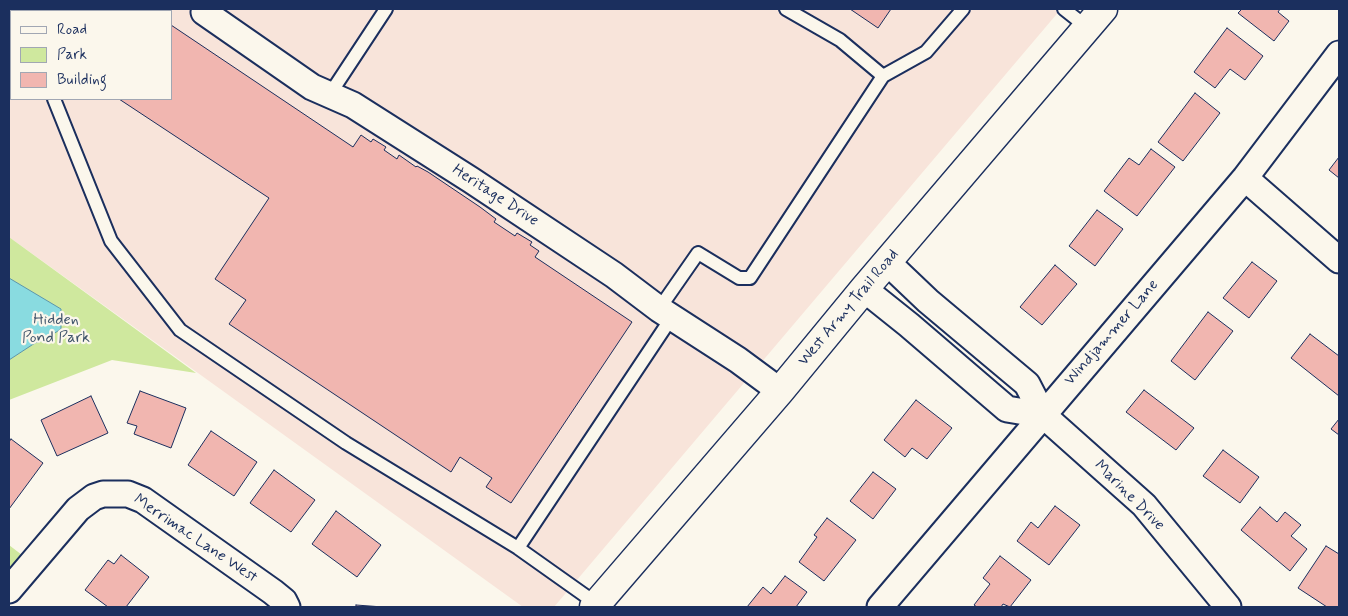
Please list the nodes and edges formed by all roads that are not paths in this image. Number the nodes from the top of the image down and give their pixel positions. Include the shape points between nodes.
1 (386, 9) edge
2 (786, 9) edge
3 (961, 9) edge
4 (1064, 9) edge
5 (205, 10) edge
6 (1095, 18) edge
7 (1339, 54) edge
8 (883, 76) junction
9 (330, 94) junction
10 (54, 100) edge
11 (1245, 178) junction
12 (1339, 260) edge
13 (887, 262) junction
14 (864, 289) junction
15 (666, 313) junction
16 (780, 391) junction
17 (1043, 415) junction
18 (518, 548) junction
19 (9, 590) edge
20 (595, 606) edge
21 (287, 607) edge
22 (880, 607) edge
23 (1228, 607) edge

1 - 9 lane
2 - 8 lane via 840,40
3 - 8 lane via 926,52
4 - 6 lane
5 - 9 street, Heritage Drive via 312,87
6 - 13 main road, West Army Trail Road
7 - 11 street, Windjammer Lane
8 - 15 lane via 750,278 740,278 698,253
9 - 15 street, Heritage Drive via 430,154
10 - 18 lane via 111,242 180,330 346,443
11 - 12 street
11 - 17 street, Windjammer Lane
13 - 14 main road, West Army Trail Road
13 - 17 street, Marine Drive via 1027,384
14 - 16 main road, West Army Trail Road
14 - 17 street via 1007,409
15 - 16 street, Heritage Drive
15 - 18 lane
16 - 20 main road, West Army Trail Road
17 - 22 street, Windjammer Lane
17 - 23 street, Marine Drive via 1144,505
18 - 20 lane
19 - 21 street, Merrimac Lane West via 78,509 94,497 116,493 143,500 274,592

